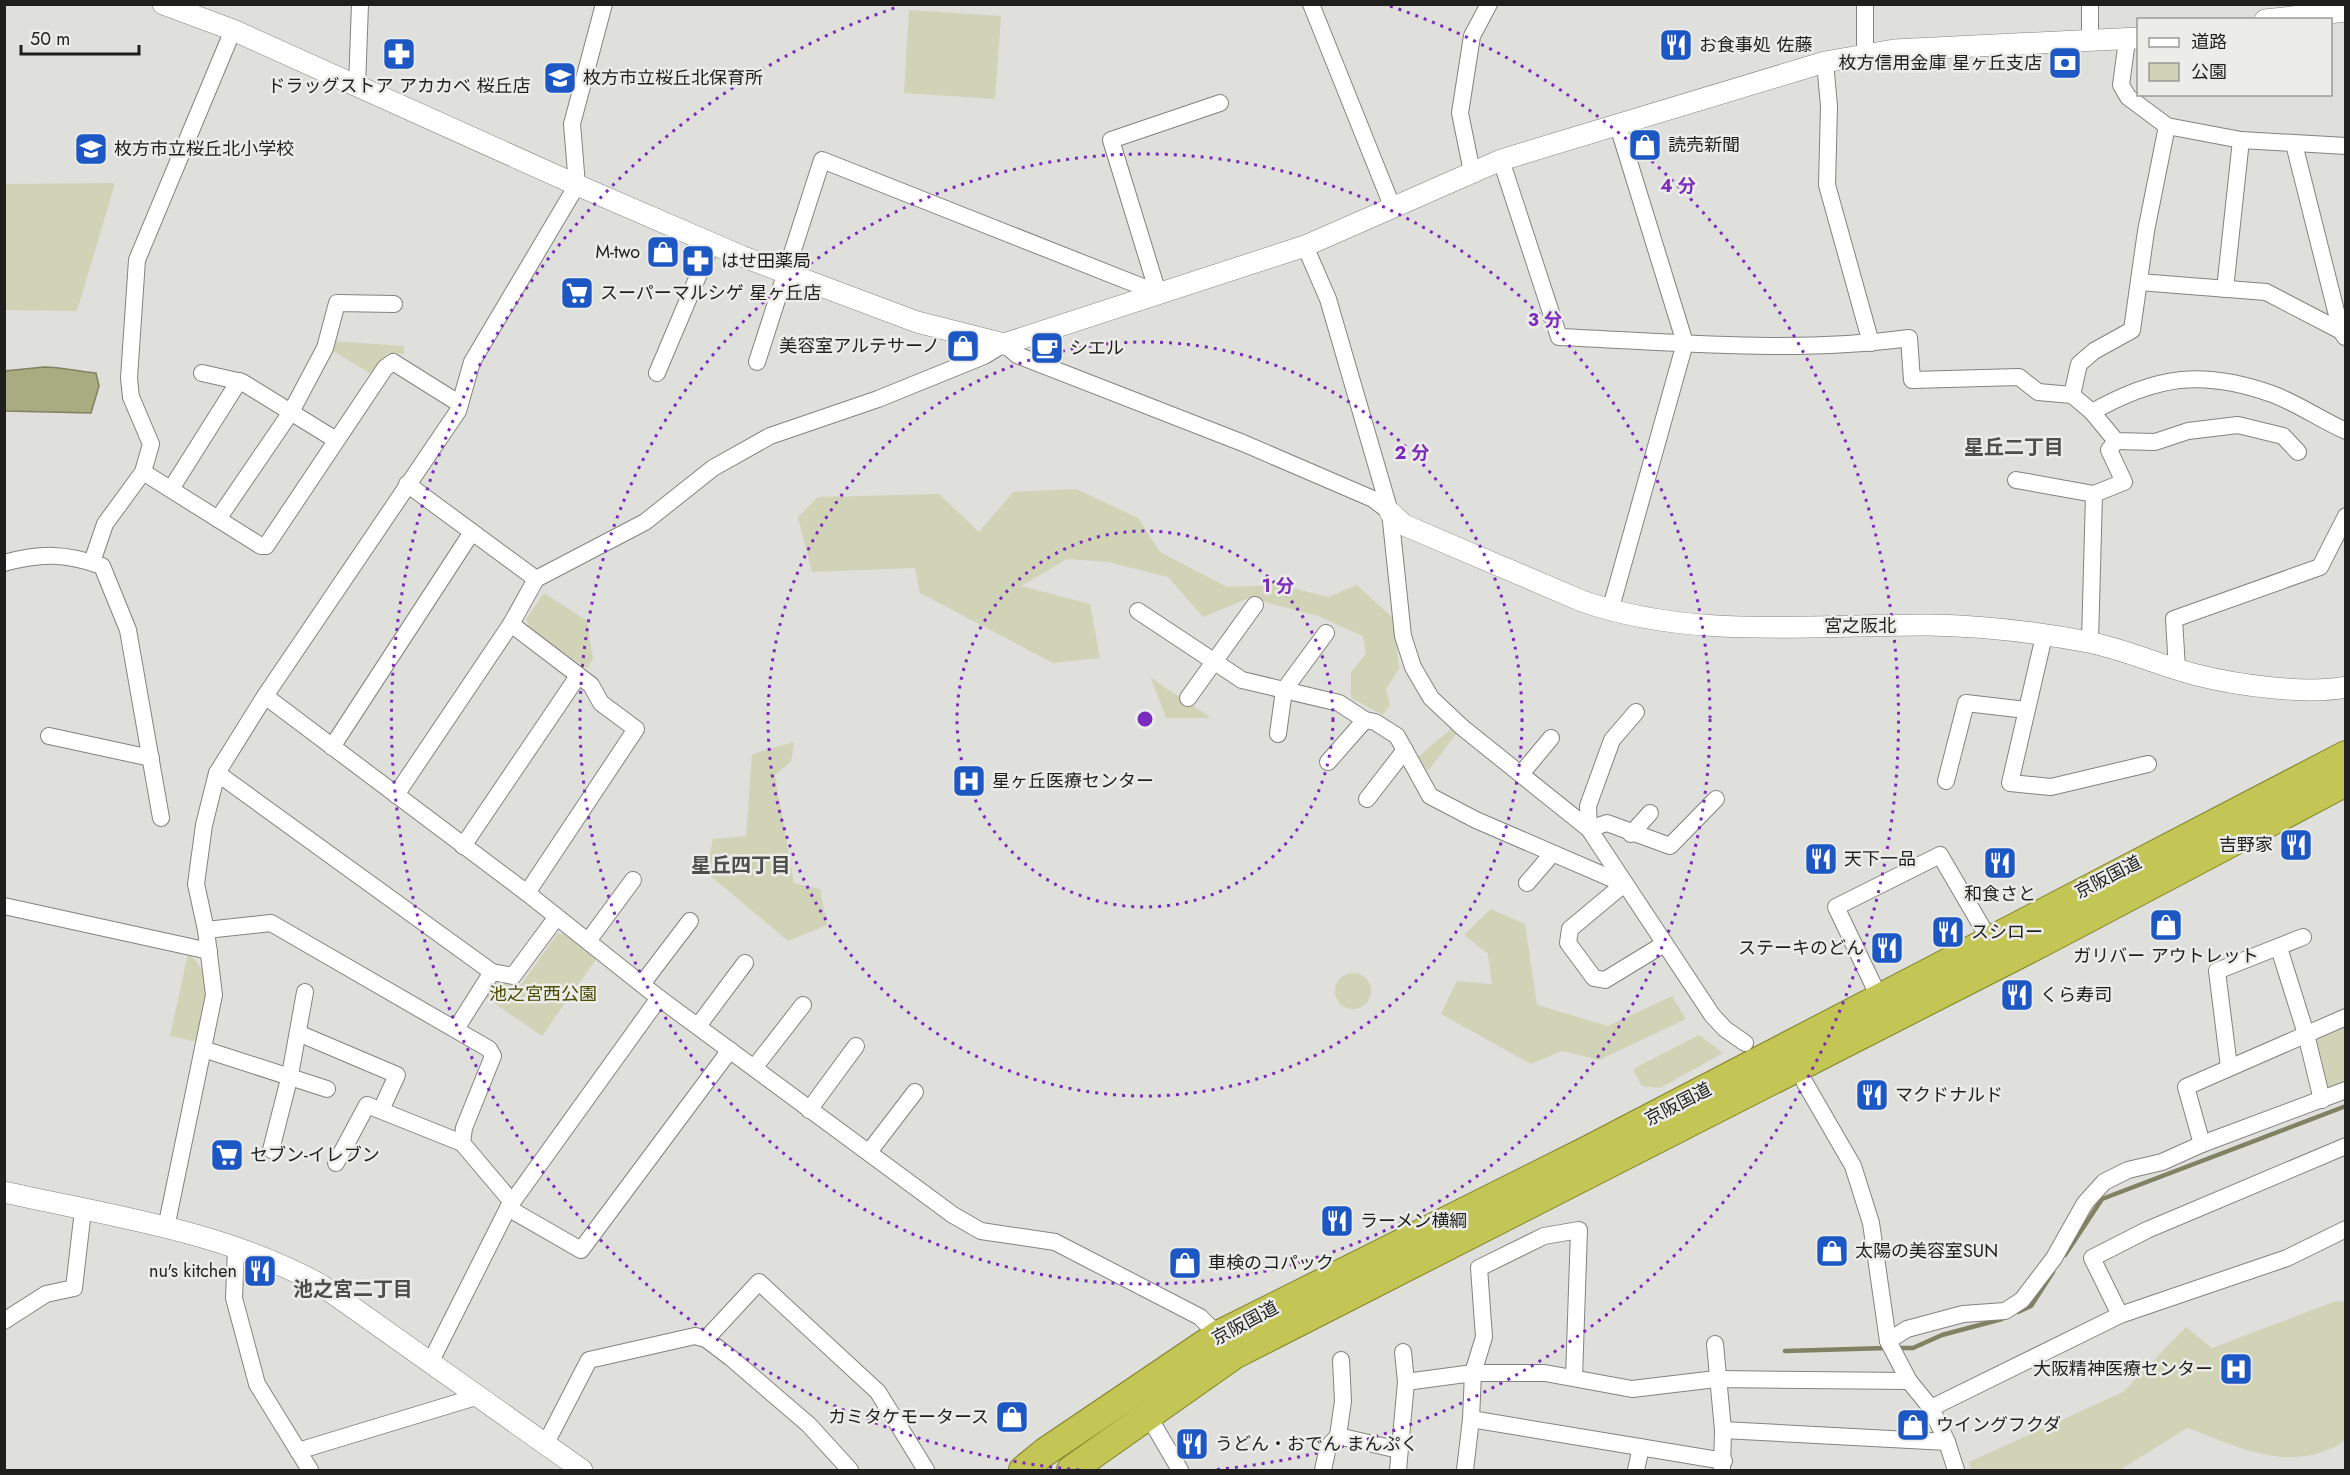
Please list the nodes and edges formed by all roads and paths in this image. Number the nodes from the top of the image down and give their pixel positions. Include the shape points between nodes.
1 (163, 4) edge
2 (360, 4) edge
3 (604, 4) edge
4 (1311, 4) edge
5 (1489, 4) edge
6 (1864, 4) edge
7 (2090, 4) edge
8 (2346, 11) edge
9 (2283, 18) edge
10 (233, 30) junction
11 (2133, 39) edge
12 (2090, 42) junction
13 (1865, 54) junction
14 (1825, 62) junction
15 (357, 87) junction
16 (1220, 103) dead end
17 (1618, 126) junction
18 (2167, 126) junction
19 (2241, 140) junction
20 (2294, 144) junction
21 (2346, 146) edge
22 (1501, 160) junction
23 (1472, 172) junction
24 (577, 185) junction
25 (1392, 206) junction
26 (712, 243) junction
27 (1305, 246) junction
28 (786, 272) junction
29 (2139, 282) junction
30 (2225, 289) junction
31 (1158, 293) junction
32 (394, 304) dead end
33 (2343, 334) edge
34 (1685, 343) junction
35 (1871, 343) junction
36 (1004, 344) junction
37 (757, 362) dead end
38 (202, 373) dead end
39 (657, 373) dead end
40 (239, 381) junction
41 (2072, 395) junction
42 (460, 404) junction
43 (291, 412) junction
44 (2092, 412) junction
45 (2346, 431) edge
46 (336, 440) junction
47 (2116, 441) junction
48 (2298, 452) dead end
49 (143, 472) junction
50 (2016, 480) dead end
51 (407, 484) junction
52 (171, 489) junction
53 (2094, 494) junction
54 (1390, 512) junction
55 (2346, 516) edge
56 (218, 519) junction
57 (472, 532) junction
58 (92, 562) junction
59 (4, 563) edge
60 (536, 579) junction
61 (1255, 605) dead end
62 (1610, 610) junction
63 (1138, 611) dead end
64 (512, 624) junction
65 (1326, 633) dead end
66 (2044, 636) junction
67 (2090, 642) junction
68 (1215, 661) junction
69 (2176, 669) junction
70 (578, 676) junction
71 (2346, 687) edge
72 (1284, 690) junction
73 (265, 696) junction
74 (1188, 698) dead end
75 (2026, 710) junction
76 (1636, 712) dead end
77 (1365, 720) junction
78 (1278, 734) dead end
79 (49, 736) dead end
80 (1551, 738) dead end
81 (332, 747) junction
82 (1405, 750) junction
83 (2346, 755) edge
84 (151, 758) junction
85 (1328, 762) dead end
86 (2148, 764) dead end
87 (217, 773) junction
88 (1521, 774) junction
89 (1946, 781) dead end
90 (2346, 782) edge
91 (396, 795) junction
92 (1367, 799) dead end
93 (1716, 799) dead end
94 (1650, 813) dead end
95 (162, 818) dead end
96 (1589, 829) junction
97 (1631, 834) junction
98 (463, 846) junction
99 (1552, 854) junction
100 (633, 880) dead end
101 (1527, 883) dead end
102 (1624, 884) junction
103 (526, 893) junction
104 (4, 906) edge
105 (556, 918) junction
106 (690, 921) dead end
107 (206, 930) junction
108 (2303, 937) dead end
109 (1989, 939) junction
110 (588, 941) junction
111 (1664, 944) junction
112 (2279, 948) junction
113 (209, 951) junction
114 (746, 963) dead end
115 (492, 972) junction
116 (642, 984) junction
117 (305, 992) dead end
118 (659, 998) junction
119 (1880, 999) junction
120 (803, 1005) dead end
121 (2346, 1017) edge
122 (698, 1026) junction
123 (456, 1029) junction
124 (298, 1033) junction
125 (2307, 1034) junction
126 (1745, 1043) dead end
127 (856, 1046) dead end
128 (203, 1050) junction
129 (730, 1050) junction
130 (2229, 1067) junction
131 (754, 1068) junction
132 (290, 1075) junction
133 (1805, 1083) dead end
134 (327, 1089) dead end
135 (2346, 1090) edge
136 (915, 1092) dead end
137 (2322, 1100) junction
138 (381, 1110) junction
139 (810, 1110) junction
140 (462, 1143) junction
141 (2202, 1144) junction
142 (2346, 1146) edge
143 (271, 1150) dead end
144 (869, 1152) junction
145 (1594, 1160) junction
146 (336, 1163) dead end
147 (4, 1192) edge
148 (510, 1205) junction
149 (84, 1210) junction
150 (166, 1228) junction
151 (2346, 1229) edge
152 (236, 1248) junction
153 (2120, 1315) junction
154 (4, 1321) edge
155 (1218, 1335) junction
156 (706, 1339) junction
157 (1714, 1344) dead end
158 (1890, 1346) junction
159 (1402, 1352) dead end
160 (1341, 1360) dead end
161 (430, 1362) junction
162 (1473, 1374) junction
163 (1574, 1378) junction
164 (1716, 1379) junction
165 (1909, 1381) junction
166 (1406, 1382) junction
167 (479, 1396) junction
168 (1931, 1408) junction
169 (1149, 1417) junction
170 (1472, 1419) junction
171 (1723, 1430) junction
172 (1338, 1436) junction
173 (1947, 1442) junction
174 (545, 1445) junction
175 (1641, 1447) junction
176 (1399, 1450) junction
177 (298, 1451) junction
178 (1723, 1466) edge
179 (310, 1470) edge
180 (582, 1470) edge
181 (850, 1470) edge
182 (926, 1470) edge
183 (1023, 1470) edge
184 (1071, 1470) edge
185 (1180, 1470) edge
186 (1323, 1470) edge
187 (1398, 1470) edge
188 (1465, 1470) edge
189 (1636, 1470) edge
190 (1956, 1470) edge

1 - 10 street
2 - 15 street
3 - 24 street via 572,124
4 - 25 street
5 - 23 street via 1472,36 1460,113
6 - 13 street
7 - 12 street
8 - 9 street
10 - 15 street
10 - 49 street via 137,260 129,378 131,397 151,444
11 - 12 street
11 - 18 street via 2121,85 2128,97
12 - 13 street
13 - 14 street
14 - 17 street
14 - 35 street via 1827,185
15 - 24 street
16 - 31 street via 1111,140
17 - 22 street
17 - 34 street
18 - 19 street
18 - 29 street
19 - 20 street
19 - 30 street
20 - 21 street
20 - 33 street
22 - 23 street
22 - 34 street via 1559,337
23 - 25 street
24 - 26 street
24 - 42 street via 472,362
25 - 27 street
26 - 28 street
26 - 39 street
27 - 31 street
27 - 54 street via 1328,299
28 - 31 street via 822,160
28 - 36 street via 917,322
28 - 37 street
29 - 30 street
29 - 41 street via 2132,330 2079,364
30 - 33 street via 2266,292
31 - 36 street
32 - 43 street via 337,303 325,348
34 - 35 street via 1785,347
34 - 62 street
35 - 41 street via 1909,338 1912,380 2019,377 2038,392
36 - 54 street via 1017,355 1243,442 1372,499
36 - 60 street via 878,399 770,436 713,468 645,522
38 - 40 street
40 - 43 street
40 - 52 street
41 - 44 street
42 - 46 street via 393,362
42 - 51 street
43 - 46 street
43 - 56 street
44 - 45 street via 2153,384 2211,377 2273,394
44 - 47 street
46 - 56 street via 266,546
47 - 48 street via 2155,442 2188,431 2238,425 2283,436
47 - 53 street via 2109,450 2124,482
49 - 52 street
49 - 58 street via 105,524
50 - 53 street
51 - 57 street
51 - 73 street
52 - 56 street
53 - 67 street
54 - 62 street, 宮之阪北 via 1404,525
54 - 88 street via 1403,636 1413,667 1431,698
55 - 69 street via 2320,567 2174,620
57 - 60 street
57 - 81 street
58 - 59 street via 36,555
58 - 84 street via 102,566 128,630
60 - 64 street
61 - 68 street
62 - 66 street, 宮之阪北 via 1682,624 1931,625
63 - 68 street
64 - 70 street
64 - 91 street
65 - 72 street
66 - 67 street, 宮之阪北
66 - 75 street
67 - 69 street, 宮之阪北
68 - 72 street via 1242,680
68 - 74 street
69 - 71 street, 宮之阪北 via 2277,688
70 - 98 street
70 - 103 street via 591,685 601,703 636,729
72 - 77 street via 1339,703
72 - 78 street
73 - 81 street
73 - 87 street
75 - 86 street via 2010,783 2051,787
75 - 89 street via 1966,703
76 - 96 street via 1612,740 1588,806
77 - 82 street via 1397,736
77 - 85 street
79 - 84 street
80 - 88 street
81 - 91 street
82 - 92 street
82 - 99 street via 1430,796
83 - 109 highway, 京阪国道
84 - 95 street
87 - 107 street via 204,825 196,884
87 - 115 street
88 - 96 street
90 - 145 highway, 京阪国道 via 2043,942
91 - 98 street
93 - 97 street via 1670,846
94 - 97 street
96 - 97 street via 1607,824
96 - 102 street
98 - 103 street
99 - 101 street
99 - 102 street
100 - 110 street
102 - 111 street
102 - 111 street via 1570,928 1568,943 1594,978 1605,980
103 - 105 street
104 - 113 street
105 - 110 street
105 - 115 street via 513,976
106 - 116 street
107 - 113 street
107 - 123 street via 271,923
108 - 112 street
109 - 119 highway, 京阪国道
109 - 119 street via 1940,855 1836,907
110 - 116 street
111 - 126 street via 1712,1015
112 - 125 street
112 - 130 street via 2217,971
113 - 128 street via 214,995
114 - 122 street
115 - 123 street
116 - 118 street
117 - 124 street
118 - 122 street
118 - 148 street
119 - 145 highway, 京阪国道
120 - 131 street
121 - 125 street
122 - 129 street
123 - 140 street via 489,1049 493,1056 464,1128
124 - 132 street
124 - 138 street via 397,1075
125 - 130 street
125 - 137 street
127 - 139 street
128 - 132 street
128 - 150 street
129 - 131 street
129 - 148 street via 581,1250
130 - 141 street via 2186,1087
131 - 139 street
132 - 134 street
132 - 143 street
133 - 158 street via 1853,1166 1871,1223
135 - 137 street
136 - 144 street
137 - 141 street
138 - 140 street
138 - 146 street via 367,1105
139 - 144 street
140 - 148 street
141 - 158 street via 2104,1182 2085,1203 2054,1258 2022,1300 2005,1311 1963,1314 1907,1329
142 - 153 street via 2147,1230 2092,1258
144 - 155 street via 953,1215 981,1231 1055,1242 1200,1317
145 - 155 highway, 京阪国道
145 - 169 highway, 京阪国道 via 1234,1355
147 - 149 street
148 - 161 street
149 - 150 street
149 - 154 street via 74,1288 46,1294
150 - 152 street
151 - 153 street via 2287,1258
152 - 161 street via 290,1268 321,1285
152 - 177 street via 234,1298 257,1384
153 - 168 street
155 - 183 highway, 京阪国道
156 - 174 street via 695,1336 589,1360
156 - 181 street via 810,1425
156 - 182 street via 759,1281 878,1392
157 - 164 street
158 - 165 street
159 - 166 street
160 - 172 street via 1343,1401
161 - 167 street
162 - 163 street via 1545,1373
162 - 163 street via 1484,1337 1479,1268 1544,1236 1580,1230
162 - 166 street
162 - 170 street
163 - 164 street via 1632,1389
164 - 165 street
164 - 171 street
165 - 168 street
166 - 176 street
167 - 174 street
167 - 177 street
168 - 173 street
169 - 184 highway, 京阪国道
169 - 185 street
170 - 175 street
170 - 188 street
171 - 173 street
171 - 178 street
172 - 176 street
172 - 186 street via 1328,1447
173 - 190 street
174 - 180 street
175 - 178 street
175 - 189 street
176 - 187 street
177 - 179 street

